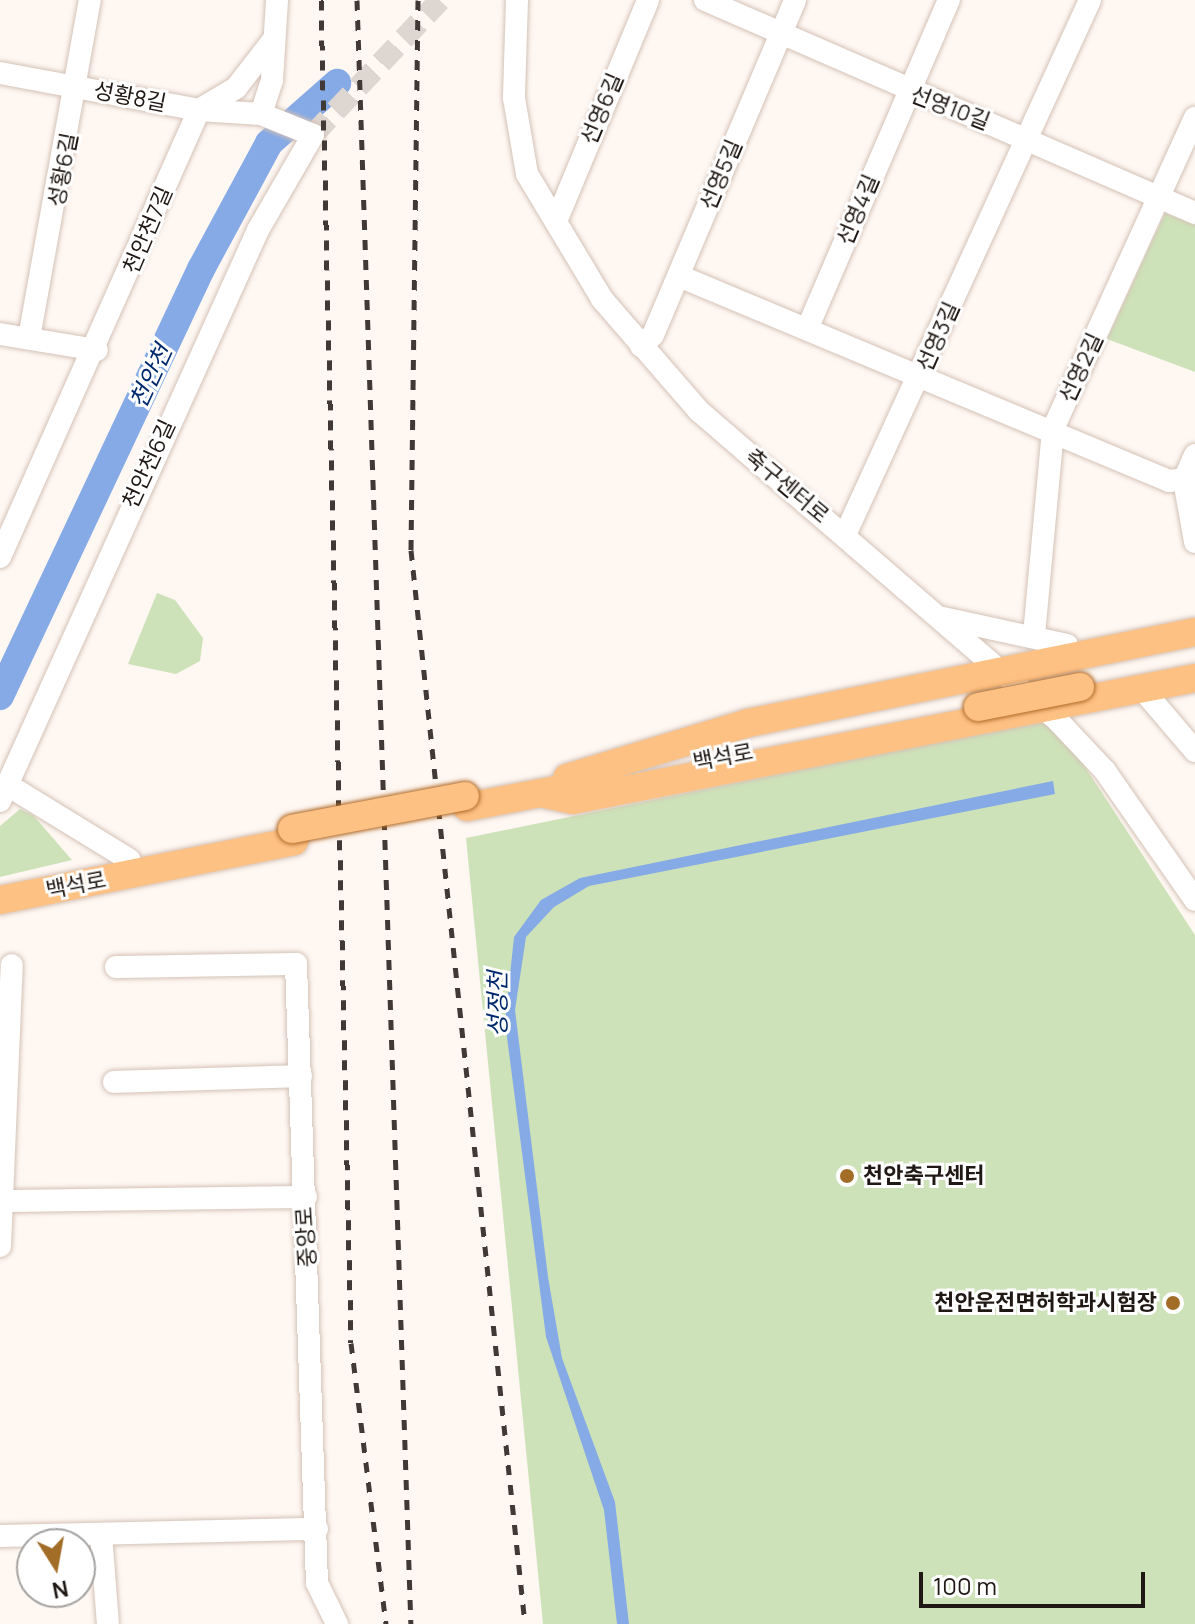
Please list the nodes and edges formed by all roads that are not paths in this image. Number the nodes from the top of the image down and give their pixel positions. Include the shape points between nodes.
1 (90, 0) edge
2 (277, 0) edge
3 (517, 0) edge
4 (648, 0) edge
5 (705, 0) edge
6 (795, 0) edge
7 (949, 0) edge
8 (1090, 0) edge
9 (278, 33) junction
10 (780, 35) junction
11 (0, 73) edge
12 (79, 87) junction
13 (909, 93) junction
14 (199, 110) junction
15 (263, 114) junction
16 (1195, 118) edge
17 (310, 134) joint
18 (1027, 138) junction
19 (1158, 199) junction
20 (1195, 213) edge
21 (557, 219) junction
22 (679, 276) junction
23 (808, 327) junction
24 (0, 334) edge
25 (29, 338) junction
26 (641, 346) junction
27 (97, 350) junction
28 (921, 377) junction
29 (1053, 429) junction
30 (1195, 455) edge
31 (1190, 479) edge
32 (6, 522) edge
33 (845, 535) junction
34 (1195, 542) edge
35 (0, 557) edge
36 (942, 618) junction
37 (1195, 632) edge
38 (1034, 635) junction
39 (1067, 645) dead end
40 (1195, 649) edge
41 (1195, 664) edge
42 (1004, 670) junction
43 (1195, 678) edge
44 (1075, 681) junction
45 (1143, 690) junction
46 (974, 701) junction
47 (1046, 711) junction
48 (1195, 751) edge
49 (567, 778) junction
50 (3, 792) edge
51 (540, 793) junction
52 (466, 801) junction
53 (293, 835) junction
54 (96, 857) junction
55 (0, 885) edge
56 (0, 900) edge
57 (1195, 900) edge
58 (116, 967) dead end
59 (0, 973) edge
60 (301, 1076) junction
61 (114, 1082) dead end
62 (306, 1197) junction
63 (4, 1201) junction
64 (2, 1246) edge
65 (317, 1529) junction
66 (101, 1534) junction
67 (0, 1536) edge
68 (108, 1624) edge
69 (337, 1624) edge

1 - 12 street, 성황6길
2 - 9 street
3 - 21 street, 축구센터로 via 517,135 527,174
4 - 21 street, 선영6길
5 - 10 street, 선영10길
6 - 10 street, 선영5길
7 - 13 street, 선영4길
8 - 18 street, 선영3길
9 - 14 street via 236,88
9 - 15 street
10 - 13 street, 선영10길
10 - 22 street, 선영5길
11 - 12 street, 성황8길
12 - 14 street, 성황8길
12 - 25 street, 성황6길
13 - 18 street, 선영10길
13 - 23 street, 선영4길
14 - 15 street, 성황8길
14 - 27 street, 천안천7길
15 - 17 street, 성황8길
16 - 19 street, 선영2길
17 - 50 street, 천안천6길 via 258,230
18 - 19 street, 선영10길
18 - 28 street, 선영3길
19 - 20 street, 선영10길
19 - 29 street, 선영2길
21 - 26 street, 축구센터로 via 602,299
22 - 23 street
22 - 26 street, 선영5길
23 - 28 street
24 - 25 street
25 - 27 street
26 - 33 street, 축구센터로 via 699,411
27 - 32 street, 천안천7길
28 - 29 street
28 - 33 street, 선영3길
29 - 31 street via 1169,481
29 - 38 street, 선영2길
30 - 31 street
31 - 34 street
32 - 35 street, 천안천7길
33 - 36 street, 축구센터로
36 - 38 street
36 - 42 street, 축구센터로
37 - 42 main road
38 - 39 street
40 - 44 main road
41 - 44 main road
42 - 47 street, 축구센터로
42 - 49 main road via 691,737
43 - 45 main road
44 - 46 main road
45 - 47 main road
45 - 48 street
46 - 49 main road, 백석로
46 - 51 main road, 백석로
47 - 51 main road via 573,800
47 - 57 street, 축구센터로 via 1105,771
49 - 52 main road, 백석로
50 - 54 street
51 - 52 main road, 백석로
52 - 53 main road, bridge
53 - 54 main road, 백석로 via 130,860
53 - 56 main road, 백석로
54 - 55 main road, 백석로
58 - 60 street via 296,964
59 - 63 street via 12,965
60 - 61 street
60 - 62 street
62 - 63 street, 중앙로
62 - 65 street, 중앙로
63 - 64 street
65 - 66 street
65 - 69 street, 중앙로 via 317,1583
66 - 67 street
66 - 68 street

